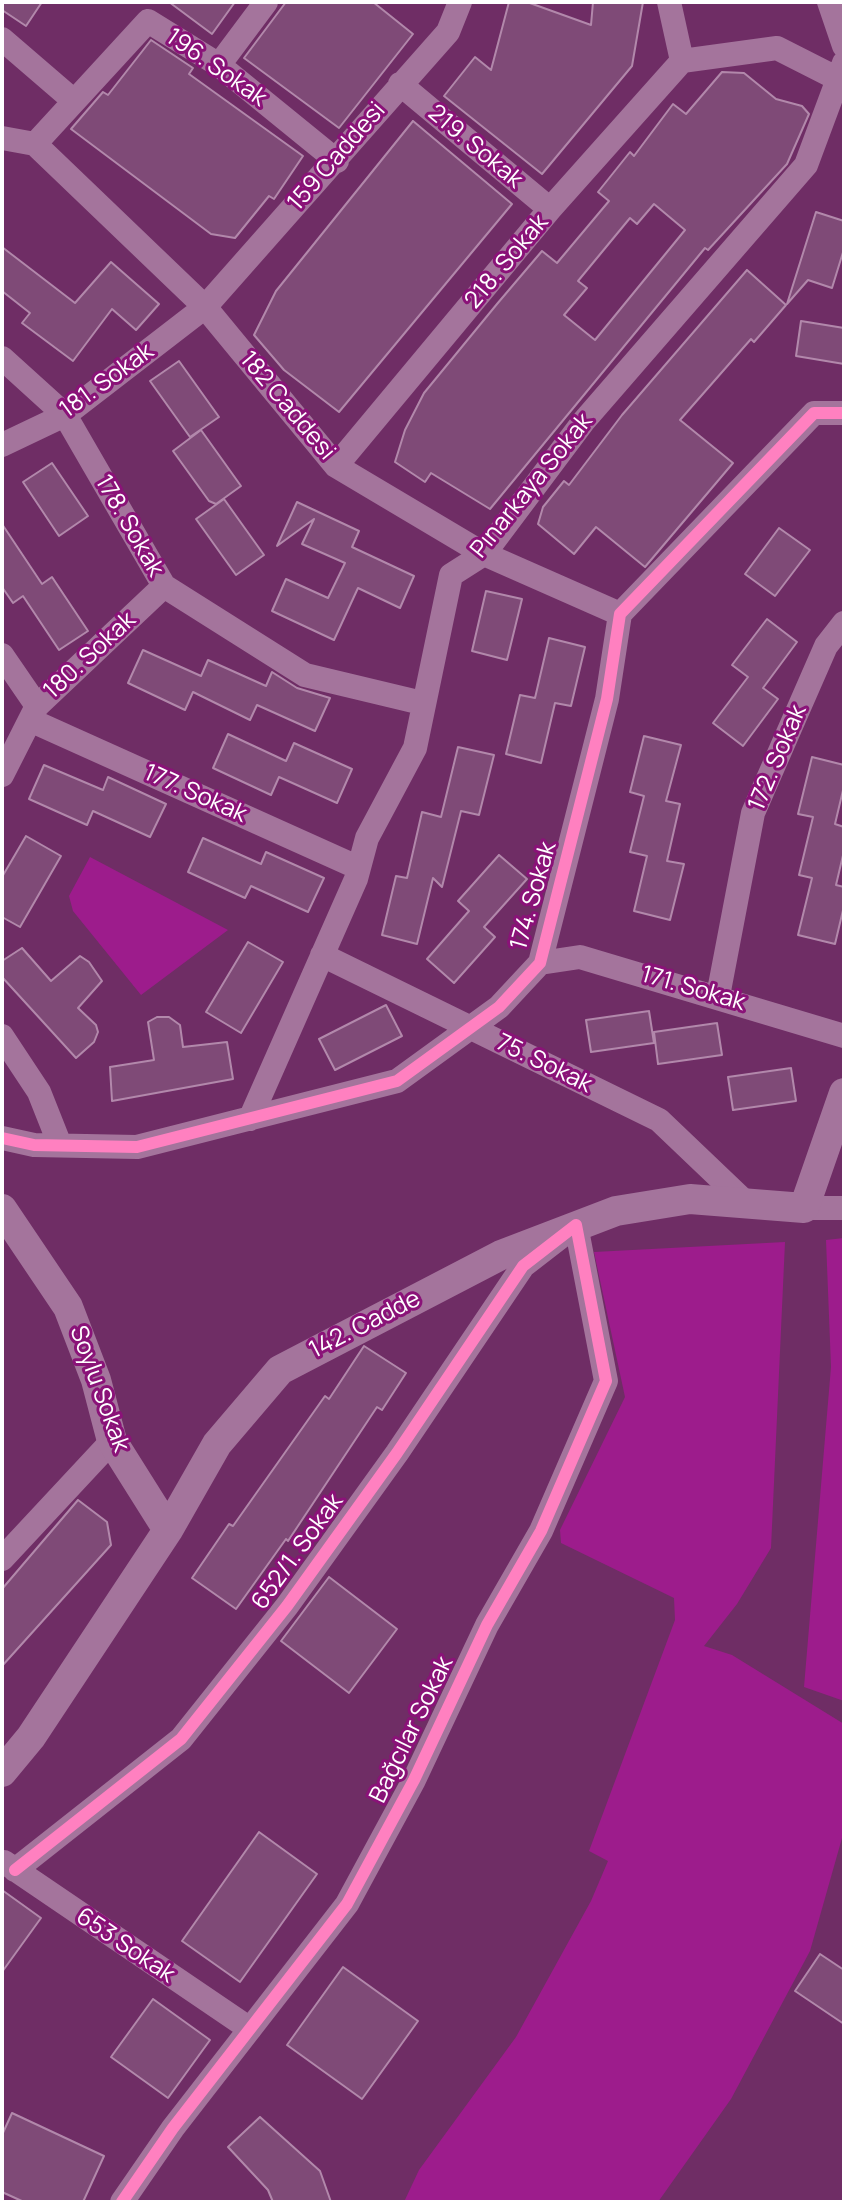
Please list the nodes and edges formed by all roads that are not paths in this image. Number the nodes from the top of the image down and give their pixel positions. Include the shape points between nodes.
1 (266, 2) edge
2 (460, 2) edge
3 (669, 2) edge
4 (829, 2) edge
5 (2, 39) edge
6 (844, 46) edge
7 (682, 61) junction
8 (219, 65) junction
9 (842, 75) edge
10 (400, 84) junction
11 (74, 101) junction
12 (2, 138) edge
13 (35, 144) junction
14 (337, 161) junction
15 (550, 209) junction
16 (205, 307) junction
17 (2, 358) edge
18 (844, 413) edge
19 (65, 415) junction
20 (2, 445) edge
21 (336, 466) junction
22 (484, 554) junction
23 (164, 586) junction
24 (620, 614) junction
25 (844, 623) edge
26 (2, 655) edge
27 (422, 703) junction
28 (34, 713) junction
29 (2, 775) edge
30 (359, 868) junction
31 (322, 955) junction
32 (540, 963) junction
33 (718, 996) junction
34 (473, 1029) junction
35 (2, 1036) edge
36 (844, 1036) edge
37 (844, 1093) edge
38 (250, 1119) junction
39 (2, 1138) edge
40 (60, 1145) junction
41 (745, 1202) junction
42 (804, 1208) junction
43 (844, 1208) edge
44 (7, 1223) edge
45 (576, 1225) junction
46 (112, 1441) junction
47 (168, 1530) junction
48 (2, 1559) edge
49 (2, 1772) edge
50 (8, 1865) edge
51 (250, 2029) junction
52 (122, 2202) edge

1 - 8 street
2 - 10 street, 159 Caddesi via 448,32
3 - 7 street
4 - 6 street
5 - 11 street
7 - 9 street via 777,48
7 - 15 street, 218. Sokak
8 - 11 street, 196. Sokak via 148,21
8 - 14 street, 196. Sokak
9 - 22 street, Pınarkaya Sokak via 806,165 583,422
10 - 14 street, 159 Caddesi
10 - 15 street, 219. Sokak
11 - 13 street, 196. Sokak
12 - 13 street
13 - 16 street, 182 Caddesi
14 - 16 street, 159 Caddesi
15 - 21 street, 218. Sokak
16 - 19 street, 181. Sokak
16 - 21 street, 182 Caddesi
17 - 19 street, 178. Sokak
18 - 24 street via 814,413
19 - 20 street, 181. Sokak
19 - 23 street, 178. Sokak
21 - 22 street, 182 Caddesi
22 - 24 street, 182 Caddesi
22 - 27 street, Pınarkaya Sokak via 451,575
23 - 27 street, 178. Sokak via 305,675
23 - 28 street, 180. Sokak
24 - 32 street, 174. Sokak via 607,699
25 - 33 street, 172. Sokak via 826,646 753,813
26 - 28 street
27 - 30 street, Pınarkaya Sokak via 415,748 367,838
28 - 29 street, 180. Sokak
28 - 30 street, 177. Sokak
30 - 31 street, Pınarkaya Sokak
31 - 34 street, 75. Sokak
31 - 38 street, Pınarkaya Sokak
32 - 33 street, 171. Sokak via 580,957
32 - 34 street, 174. Sokak
33 - 36 street, 171. Sokak
34 - 38 street, 174. Sokak via 397,1081
34 - 41 street, 75. Sokak via 659,1120
35 - 40 street via 39,1092
37 - 42 street
38 - 40 street, 174. Sokak via 137,1147
39 - 40 street, 174. Sokak
41 - 42 street, 142. Cadde
41 - 45 street, 142. Cadde via 690,1199 616,1211
42 - 43 street
44 - 46 street, Soylu Sokak via 68,1307
45 - 47 street, 142. Cadde via 501,1255 280,1370 217,1444
45 - 50 street, 652/1. Sokak via 523,1266 296,1593 181,1739
45 - 51 street, Bağcılar Sokak via 606,1381 541,1531 487,1625 414,1780 354,1890
46 - 47 street, Soylu Sokak
46 - 48 street
47 - 49 street, 142. Cadde via 31,1737
50 - 51 street, 653 Sokak
51 - 52 street, Bağcılar Sokak

